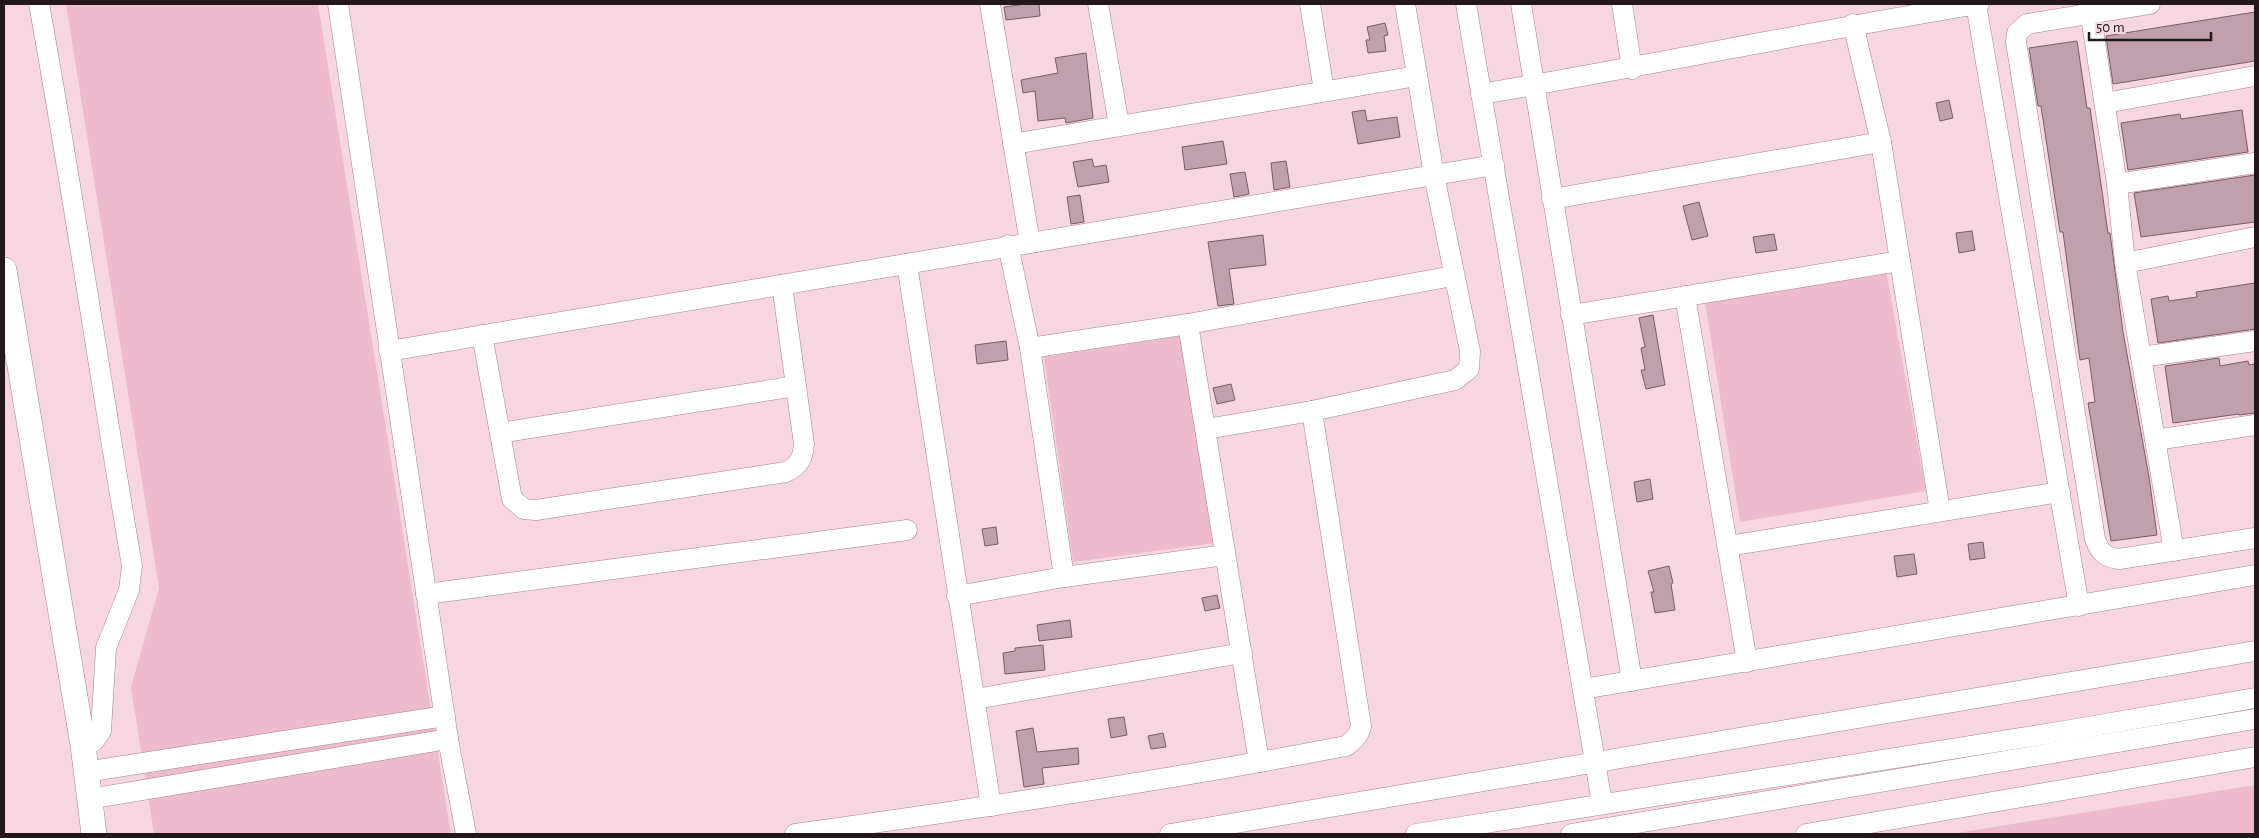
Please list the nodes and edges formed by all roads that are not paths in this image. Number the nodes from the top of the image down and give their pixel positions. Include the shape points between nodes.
1 (40, 4) edge
2 (338, 4) edge
3 (990, 4) edge
4 (1098, 4) edge
5 (1310, 4) edge
6 (1405, 4) edge
7 (1466, 4) edge
8 (1521, 4) edge
9 (1622, 4) edge
10 (1977, 4) edge
11 (2150, 4) edge
12 (2090, 9) edge
13 (1854, 24) junction
14 (1632, 69) junction
15 (1417, 76) junction
16 (2255, 76) edge
17 (1533, 85) junction
18 (1324, 92) junction
19 (1481, 94) junction
20 (2105, 103) junction
21 (1119, 125) junction
22 (1881, 142) junction
23 (1013, 144) junction
24 (2255, 164) edge
25 (1494, 165) junction
26 (1434, 175) junction
27 (2117, 184) junction
28 (1552, 199) junction
29 (2255, 237) edge
30 (1030, 243) junction
31 (1008, 245) junction
32 (1900, 261) junction
33 (2125, 263) junction
34 (907, 264) junction
35 (4, 270) edge
36 (1453, 276) junction
37 (782, 285) junction
38 (1685, 296) junction
39 (1571, 315) junction
40 (1188, 324) junction
41 (482, 335) junction
42 (2255, 340) edge
43 (1030, 348) junction
44 (389, 351) junction
45 (2141, 357) junction
46 (796, 386) junction
47 (1312, 412) junction
48 (2255, 425) edge
49 (1206, 429) junction
50 (500, 433) junction
51 (2155, 440) junction
52 (2060, 492) junction
53 (1940, 511) junction
54 (907, 530) dead end
55 (2255, 538) edge
56 (1728, 546) junction
57 (2174, 551) junction
58 (1225, 555) junction
59 (2255, 575) edge
60 (1064, 577) junction
61 (426, 594) junction
62 (957, 596) junction
63 (2079, 606) junction
64 (2255, 651) edge
65 (1242, 653) junction
66 (1747, 662) junction
67 (1632, 681) junction
68 (1583, 689) junction
69 (2255, 698) edge
70 (974, 699) junction
71 (445, 716) junction
72 (2255, 720) edge
73 (448, 739) junction
74 (83, 745) junction
75 (2255, 757) edge
76 (1259, 762) junction
77 (1595, 764) junction
78 (86, 772) junction
79 (89, 799) junction
80 (1602, 803) junction
81 (991, 806) junction
82 (94, 834) edge
83 (466, 834) edge
84 (795, 834) edge
85 (1170, 834) edge
86 (1423, 834) edge
87 (1571, 834) edge
88 (1806, 834) edge

1 - 74 street via 132,566 129,590 106,648 101,731 94,741
2 - 44 street
3 - 23 street
4 - 21 street
5 - 18 street
6 - 15 street
7 - 19 street
8 - 17 street
9 - 14 street
10 - 13 street
10 - 52 street
11 - 12 street
12 - 20 street
12 - 57 street via 2027,24 2017,33 2016,42 2099,550 2107,557 2119,559
13 - 14 street
13 - 22 street
14 - 17 street
15 - 18 street
15 - 26 street
16 - 20 street
17 - 19 street
17 - 28 street
18 - 21 street
19 - 25 street
20 - 27 street
21 - 23 street
22 - 28 street
22 - 32 street
23 - 30 street
24 - 27 street
25 - 26 street
25 - 68 street
26 - 30 street
26 - 36 street
27 - 33 street
28 - 39 street
29 - 33 street
30 - 31 street
31 - 34 street
31 - 43 street
32 - 38 street
32 - 53 street
33 - 45 street
34 - 37 street
34 - 62 street
35 - 74 main road
36 - 40 street
36 - 47 street via 1470,351 1469,368 1464,374 1455,380
37 - 41 street
37 - 46 street
38 - 39 street
38 - 56 street
39 - 67 street
40 - 43 street
40 - 49 street
41 - 44 street
41 - 50 street
42 - 45 street
43 - 60 street
44 - 61 street
45 - 51 street
46 - 50 street
46 - 50 street via 804,444 800,461 786,472 744,479 536,510 524,509 512,498
47 - 49 street
47 - 76 street via 1361,726 1359,734 1346,746
48 - 51 street
49 - 58 street
51 - 57 street
52 - 53 street
52 - 63 street
53 - 56 street
54 - 61 street
55 - 57 street
56 - 66 street
58 - 60 street
58 - 65 street
59 - 63 street
60 - 62 street
61 - 71 street
62 - 70 street
63 - 66 street
64 - 77 street
65 - 70 street
65 - 76 street
66 - 67 street
67 - 68 street
68 - 77 street
69 - 80 street
70 - 81 street
71 - 73 street
71 - 78 street
72 - 87 street
73 - 79 street
73 - 83 street
74 - 78 main road
75 - 88 street
76 - 81 street
77 - 80 street
77 - 85 street
78 - 79 main road
79 - 82 main road
80 - 86 street
81 - 84 street

